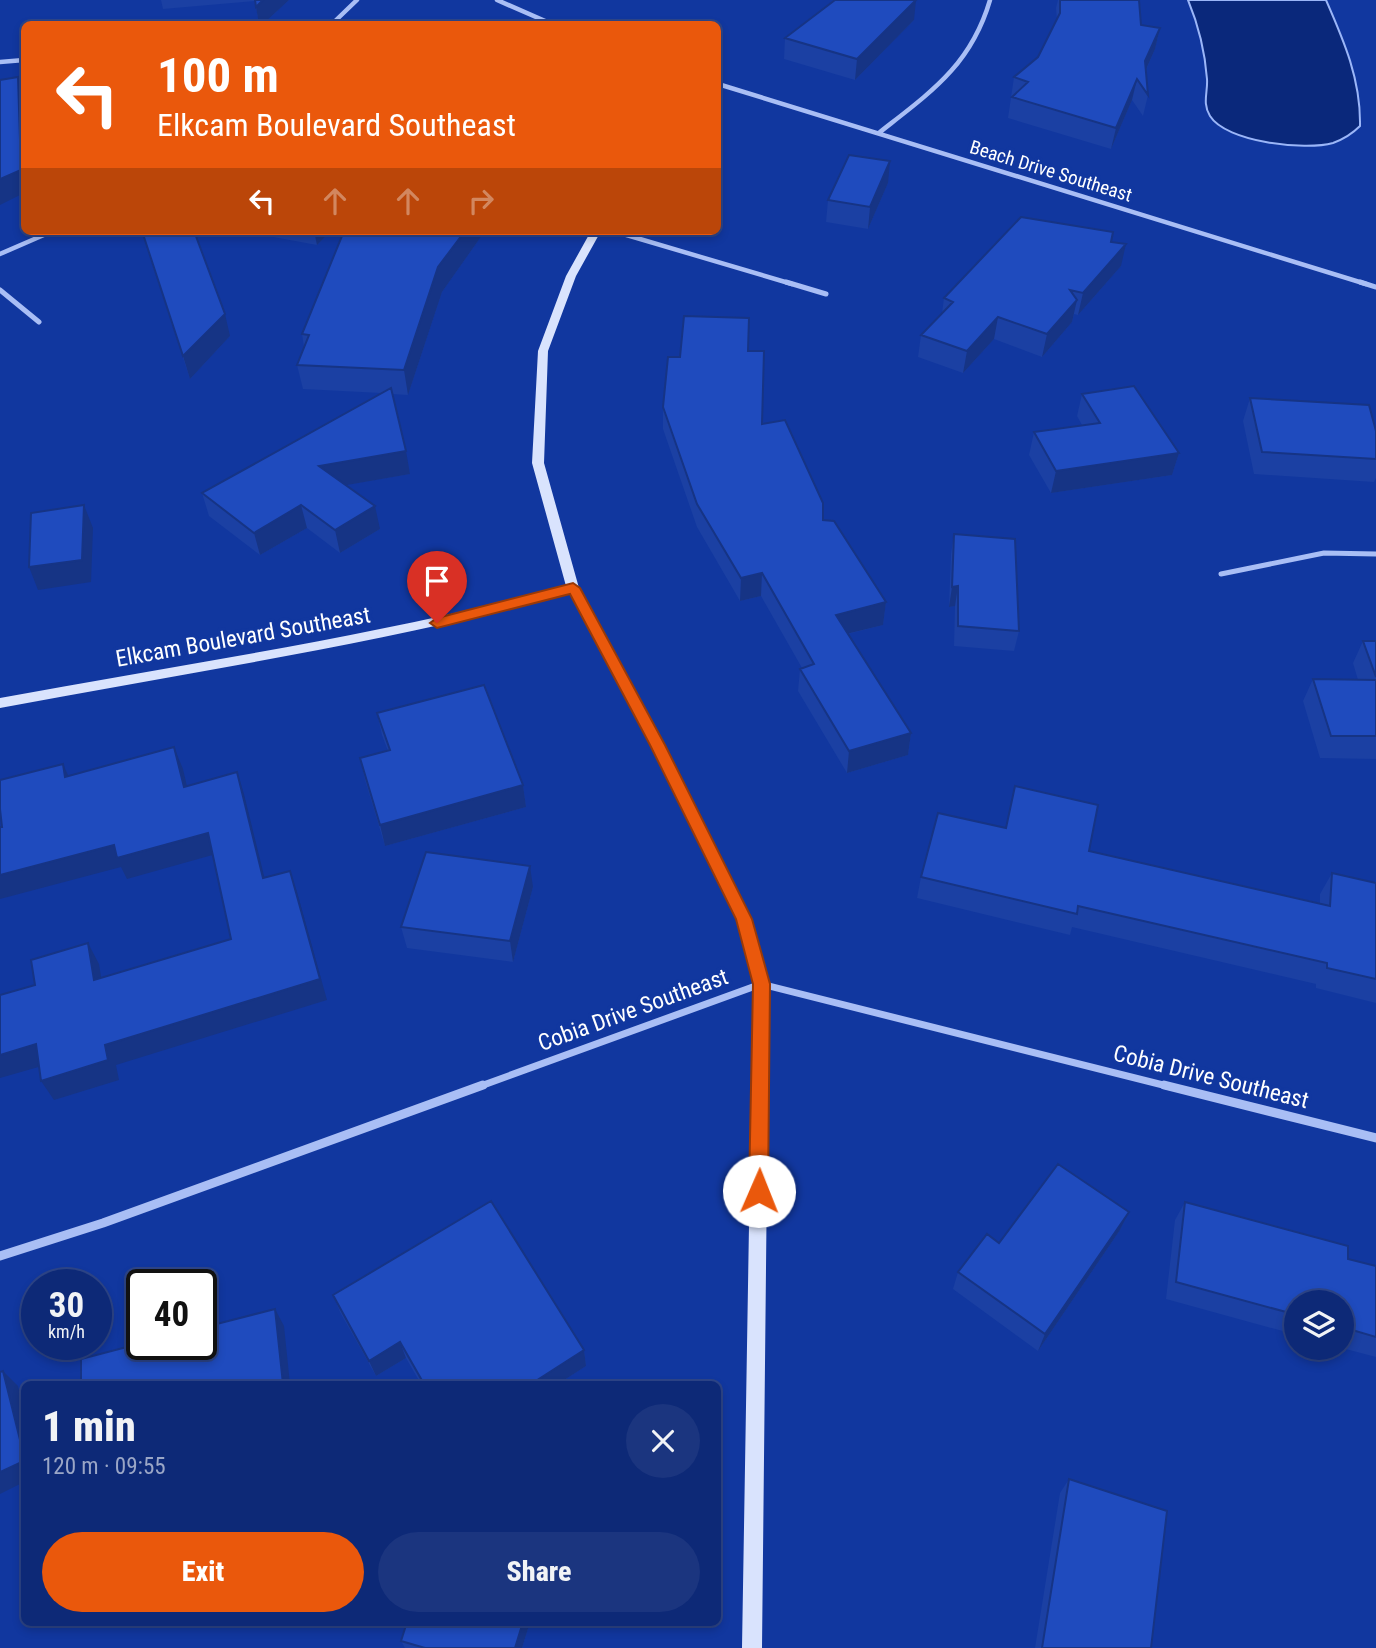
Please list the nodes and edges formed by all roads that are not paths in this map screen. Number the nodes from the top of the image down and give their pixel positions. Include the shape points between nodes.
1 (357, 0) edge
2 (497, 0) edge
3 (990, 0) edge
4 (335, 21) edge
5 (545, 21) edge
6 (21, 60) edge
7 (0, 62) edge
8 (721, 86) edge
9 (880, 132) junction
10 (44, 235) edge
11 (594, 235) edge
12 (626, 235) edge
13 (0, 254) edge
14 (1376, 287) edge
15 (0, 290) edge
16 (825, 295) dead end
17 (39, 322) dead end
18 (1376, 554) edge
19 (1222, 574) dead end
20 (573, 588) junction
21 (0, 703) edge
22 (761, 984) junction
23 (1376, 1138) edge
24 (0, 1256) edge
25 (752, 1648) edge

1 - 4 street
2 - 5 street
3 - 9 street via 983,30 958,69
6 - 7 street
8 - 9 street, Beach Drive Southeast
9 - 14 street, Beach Drive Southeast
10 - 13 street
11 - 20 street via 571,276 543,351 537,435 538,463
12 - 16 street
15 - 17 street
18 - 19 street via 1324,553
20 - 21 street, Elkcam Boulevard Southeast via 502,609 343,644
20 - 22 street via 744,919
22 - 23 street, Cobia Drive Southeast
22 - 24 street, Cobia Drive Southeast via 116,1219
22 - 25 street

